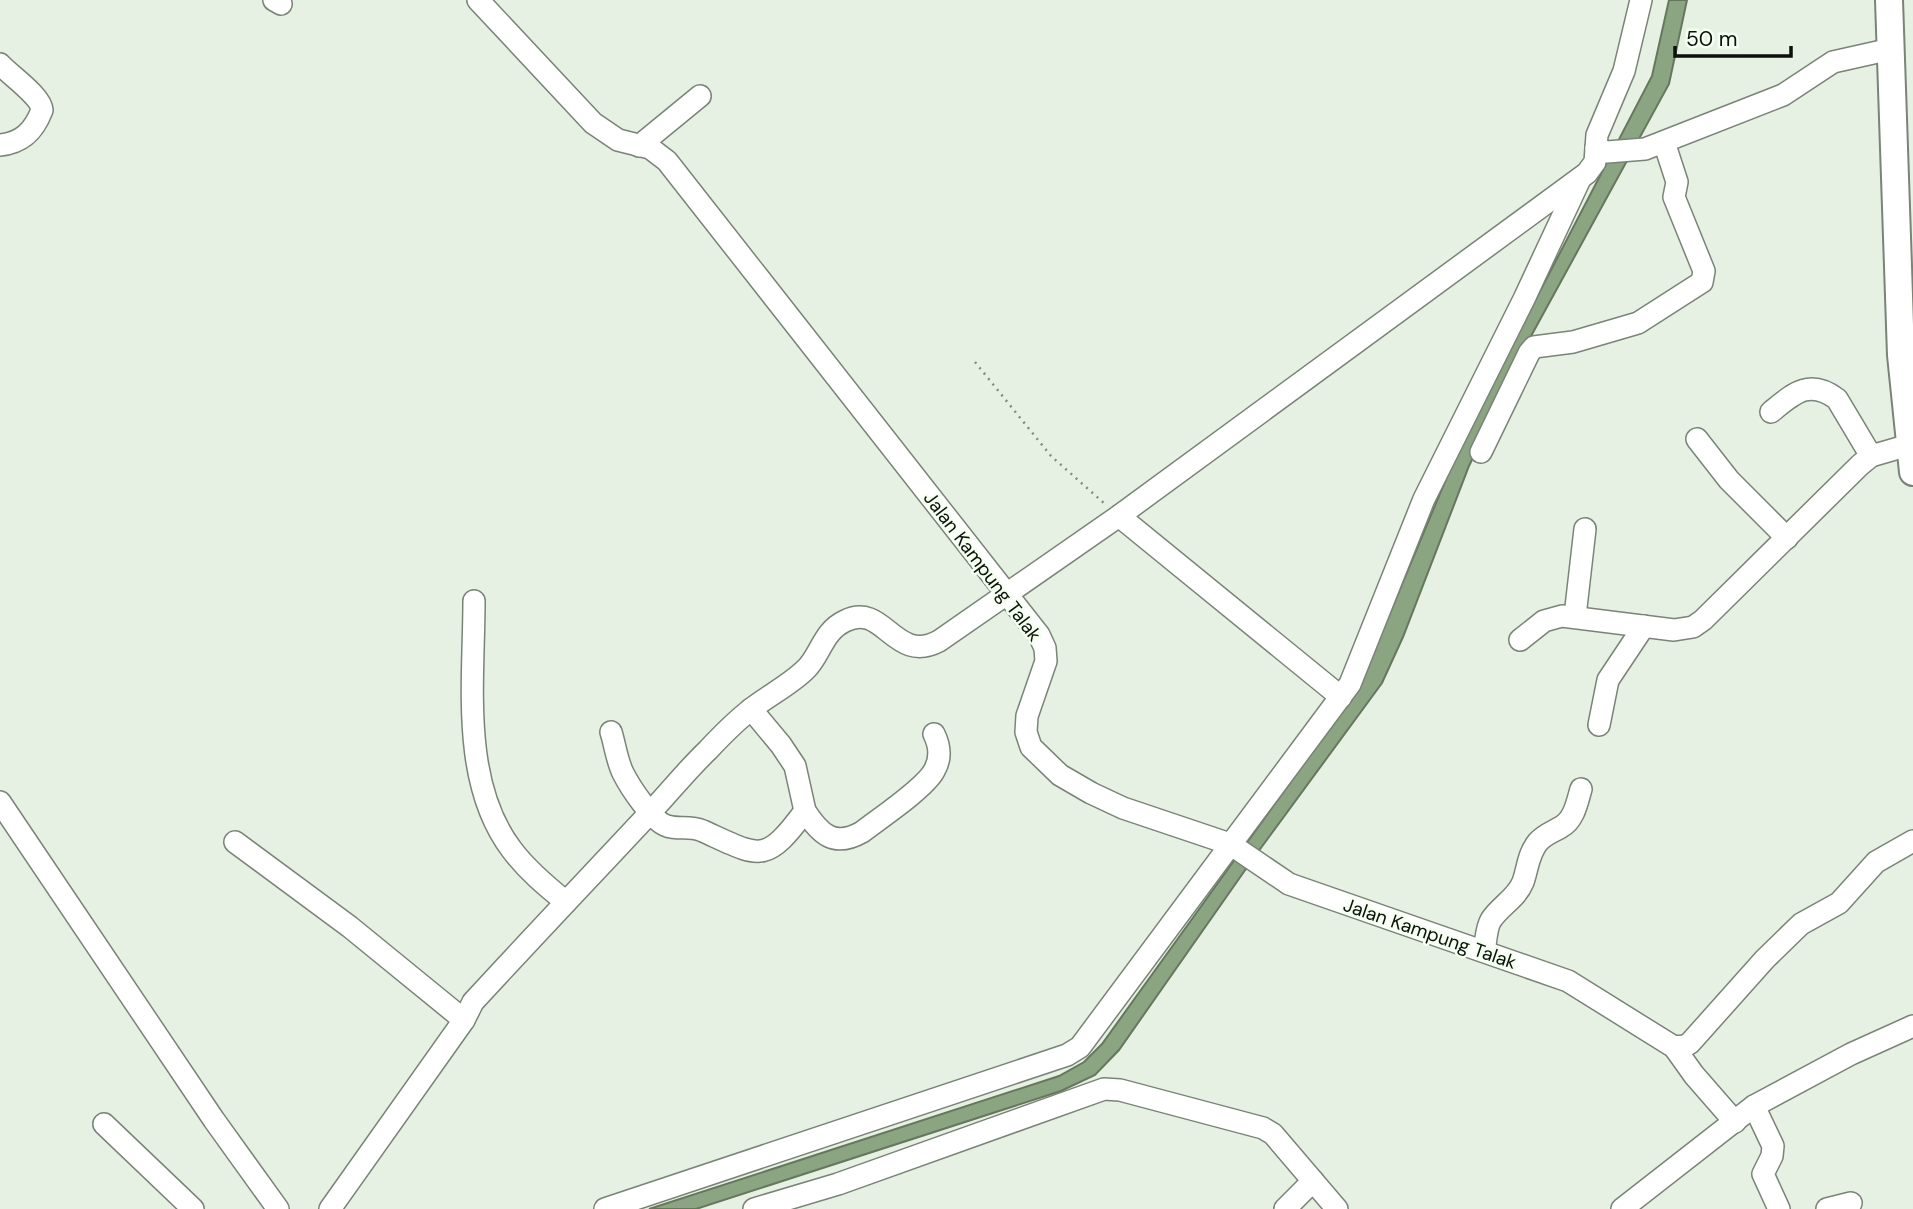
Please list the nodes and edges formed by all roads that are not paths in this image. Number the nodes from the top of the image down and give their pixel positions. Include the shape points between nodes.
1 (478, 0) edge
2 (1641, 0) edge
3 (1889, 0) edge
4 (1891, 49) junction
5 (0, 64) edge
6 (700, 96) dead end
7 (1664, 142) junction
8 (0, 145) edge
9 (639, 146) junction
10 (1602, 150) junction
11 (1582, 175) junction
12 (1905, 225) edge
13 (1771, 412) dead end
14 (1697, 439) dead end
15 (1909, 446) junction
16 (1481, 452) dead end
17 (1871, 456) junction
18 (1913, 472) edge
19 (1119, 516) junction
20 (1585, 529) dead end
21 (1787, 538) junction
22 (1006, 593) junction
23 (474, 601) dead end
24 (1575, 616) junction
25 (1644, 626) junction
26 (1520, 640) dead end
27 (1341, 697) junction
28 (751, 709) junction
29 (1599, 725) dead end
30 (611, 732) dead end
31 (934, 734) dead end
32 (1581, 789) dead end
33 (0, 802) edge
34 (805, 811) junction
35 (650, 813) junction
36 (1913, 841) edge
37 (235, 842) dead end
38 (1234, 846) junction
39 (566, 902) junction
40 (1484, 951) junction
41 (464, 1020) junction
42 (1913, 1026) edge
43 (1674, 1047) junction
44 (1754, 1107) junction
45 (1735, 1122) junction
46 (104, 1124) dead end
47 (1312, 1181) junction
48 (1851, 1203) dead end
49 (194, 1209) edge
50 (278, 1209) edge
51 (330, 1209) edge
52 (606, 1209) edge
53 (754, 1209) edge
54 (1285, 1209) edge
55 (1337, 1209) edge
56 (1622, 1209) edge
57 (1779, 1209) edge
58 (1826, 1209) edge

1 - 9 street, Jalan Kampung Talak via 593,123 618,141
2 - 10 street via 1625,71 1597,135
3 - 4 main road
4 - 7 street via 1833,62 1783,95
4 - 12 main road
5 - 8 street via 39,100 41,110 25,137
6 - 9 street
7 - 10 street via 1638,151
7 - 16 street via 1677,182 1674,197 1704,271 1702,282 1638,323 1573,342 1534,347
9 - 22 street, Jalan Kampung Talak via 667,161
10 - 11 street
11 - 19 street
11 - 27 street via 1424,499
12 - 15 main road via 1901,355
13 - 17 street via 1799,391 1828,393 1837,399
14 - 21 street via 1729,480
15 - 17 street
15 - 18 main road
17 - 21 street
19 - 22 street
19 - 27 street
20 - 24 street
21 - 25 street via 1698,624 1680,630
22 - 28 street via 939,641 921,648 902,643 866,617 845,620 823,642 806,670
22 - 38 street, Jalan Kampung Talak via 1045,648 1044,668 1026,724 1028,740 1037,753 1060,775 1091,793
23 - 39 street via 474,739 479,778 491,814 510,848
24 - 25 street
24 - 26 street via 1550,619
25 - 29 street via 1608,680
27 - 38 street
28 - 34 street via 795,766
28 - 35 street
30 - 35 street via 623,773
31 - 34 street via 939,756 931,776 862,832 833,838 816,827
32 - 40 street via 1570,819 1538,841 1516,894 1489,922
33 - 50 street
34 - 35 street via 783,841 758,852 693,827 665,826
35 - 39 street
36 - 43 street via 1876,862 1839,903 1801,924 1690,1042
37 - 41 street
38 - 40 street, Jalan Kampung Talak via 1289,884
38 - 52 street via 1072,1054
39 - 41 street via 473,1002
40 - 43 street, Jalan Kampung Talak via 1568,981
41 - 51 street
42 - 44 street
43 - 45 street, Jalan Kampung Talak
44 - 45 street
44 - 57 street via 1772,1143 1773,1153 1763,1174
45 - 56 street
46 - 49 street
47 - 53 street via 1263,1128 1110,1088
47 - 54 street
47 - 55 street
48 - 58 street

